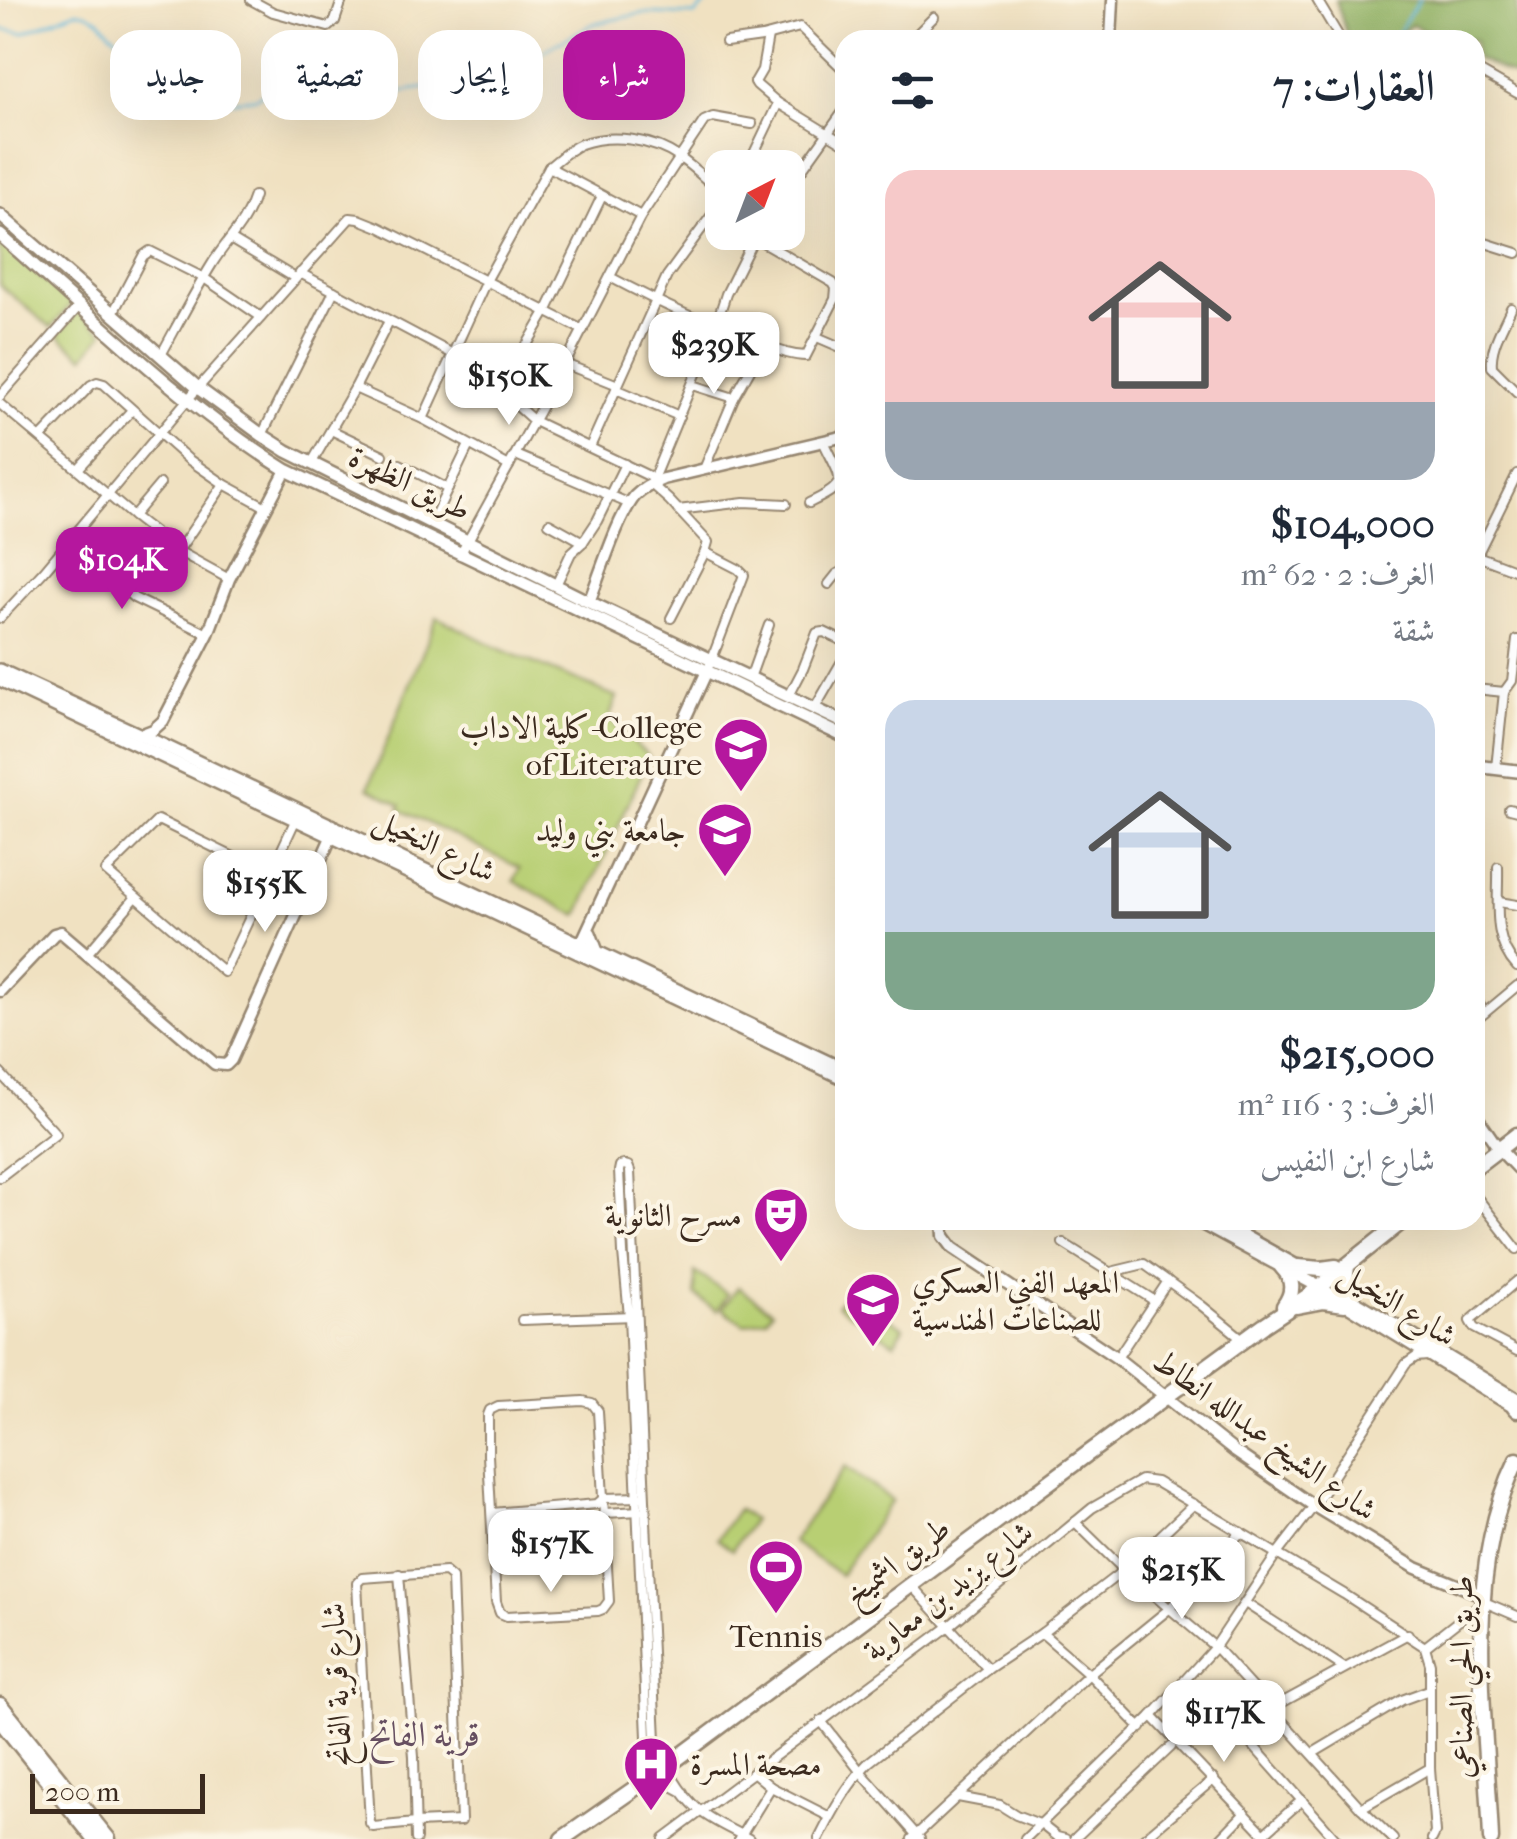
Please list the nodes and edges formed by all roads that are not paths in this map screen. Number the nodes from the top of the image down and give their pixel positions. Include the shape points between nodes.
1 (251, 0) edge
2 (342, 0) edge
3 (1112, 0) edge
4 (1316, 0) edge
5 (934, 17) dead end
6 (922, 30) edge
7 (1111, 30) edge
8 (1335, 30) edge
9 (768, 36) junction
10 (726, 42) dead end
11 (835, 61) edge
12 (1485, 75) edge
13 (1517, 93) edge
14 (778, 103) junction
15 (835, 122) edge
16 (752, 124) dead end
17 (826, 134) junction
18 (835, 139) edge
19 (756, 150) edge
20 (680, 158) junction
21 (805, 164) edge
22 (549, 167) junction
23 (705, 179) edge
24 (254, 196) dead end
25 (602, 196) junction
26 (0, 215) edge
27 (641, 216) junction
28 (705, 224) edge
29 (0, 235) edge
30 (232, 240) junction
31 (1485, 242) edge
32 (748, 250) edge
33 (780, 250) edge
34 (1517, 253) edge
35 (298, 276) junction
36 (610, 277) junction
37 (204, 278) junction
38 (486, 281) junction
39 (835, 286) edge
40 (334, 291) junction
41 (835, 299) edge
42 (656, 301) junction
43 (80, 305) junction
44 (1511, 308) dead end
45 (113, 312) junction
46 (546, 312) junction
47 (261, 317) junction
48 (389, 321) junction
49 (715, 328) junction
50 (583, 330) junction
51 (817, 337) junction
52 (764, 345) junction
53 (835, 345) edge
54 (452, 352) junction
55 (161, 355) junction
56 (565, 364) junction
57 (693, 385) junction
58 (617, 387) junction
59 (198, 388) junction
60 (355, 388) junction
61 (500, 391) junction
62 (1517, 392) edge
63 (0, 396) edge
64 (734, 398) junction
65 (188, 399) junction
66 (0, 404) edge
67 (132, 410) junction
68 (679, 416) junction
69 (423, 420) junction
70 (534, 421) junction
71 (332, 430) junction
72 (159, 434) junction
73 (262, 435) junction
74 (40, 437) junction
75 (835, 438) edge
76 (824, 441) junction
77 (469, 444) junction
78 (590, 447) junction
79 (516, 454) junction
80 (383, 455) dead end
81 (311, 464) junction
82 (400, 464) dead end
83 (625, 464) junction
84 (835, 465) edge
85 (509, 466) junction
86 (79, 468) junction
87 (704, 469) junction
88 (286, 470) junction
89 (1517, 474) edge
90 (652, 481) junction
91 (160, 484) dead end
92 (224, 484) junction
93 (448, 488) junction
94 (835, 488) edge
95 (107, 494) junction
96 (609, 494) junction
97 (630, 504) junction
98 (786, 504) dead end
99 (809, 504) dead end
100 (266, 507) junction
101 (678, 510) junction
102 (133, 516) junction
103 (550, 523) dead end
104 (431, 524) junction
105 (1485, 538) edge
106 (69, 541) junction
107 (466, 542) junction
108 (583, 542) junction
109 (178, 550) junction
110 (706, 552) junction
111 (460, 555) junction
112 (1485, 559) edge
113 (1517, 571) edge
114 (835, 576) edge
115 (229, 579) junction
116 (556, 584) junction
117 (829, 584) dead end
118 (589, 602) junction
119 (0, 618) edge
120 (671, 618) dead end
121 (768, 625) dead end
122 (208, 634) junction
123 (835, 637) edge
124 (1517, 640) edge
125 (1517, 654) edge
126 (710, 666) junction
127 (0, 670) edge
128 (835, 673) edge
129 (750, 678) junction
130 (0, 680) edge
131 (1485, 690) edge
132 (1504, 692) junction
133 (789, 696) junction
134 (815, 708) junction
135 (835, 718) edge
136 (163, 721) junction
137 (103, 723) junction
138 (835, 731) edge
139 (140, 735) junction
140 (167, 747) junction
141 (1485, 767) edge
142 (1496, 768) junction
143 (1517, 771) edge
144 (295, 820) junction
145 (333, 832) junction
146 (1498, 867) dead end
147 (270, 874) junction
148 (136, 898) junction
149 (1499, 902) junction
150 (1517, 905) edge
151 (589, 931) junction
152 (567, 939) junction
153 (581, 949) junction
154 (87, 954) junction
155 (598, 954) junction
156 (1517, 967) edge
157 (1517, 986) edge
158 (0, 991) edge
159 (1485, 1013) edge
160 (835, 1065) edge
161 (0, 1073) edge
162 (835, 1075) edge
163 (1485, 1128) edge
164 (1517, 1135) edge
165 (1499, 1148) junction
166 (1485, 1158) edge
167 (1517, 1168) edge
168 (0, 1177) edge
169 (1485, 1208) edge
170 (944, 1230) edge
171 (1214, 1230) edge
172 (1233, 1230) edge
173 (1391, 1230) edge
174 (1063, 1243) dead end
175 (1517, 1250) edge
176 (634, 1252) junction
177 (622, 1254) junction
178 (1347, 1263) junction
179 (1282, 1267) junction
180 (1298, 1267) junction
181 (1111, 1272) junction
182 (1168, 1281) junction
183 (1517, 1281) edge
184 (1319, 1283) junction
185 (1155, 1301) junction
186 (1348, 1302) junction
187 (1288, 1307) junction
188 (633, 1316) junction
189 (522, 1320) dead end
190 (1244, 1340) junction
191 (1404, 1341) junction
192 (1517, 1351) edge
193 (1429, 1356) junction
194 (1117, 1358) junction
195 (1406, 1364) junction
196 (1167, 1396) junction
197 (1516, 1404) edge
198 (1517, 1460) edge
199 (1517, 1474) edge
200 (646, 1496) junction
201 (636, 1497) junction
202 (600, 1501) junction
203 (1194, 1504) junction
204 (1314, 1506) junction
205 (636, 1511) junction
206 (647, 1511) junction
207 (492, 1513) junction
208 (606, 1513) junction
209 (1075, 1522) junction
210 (1240, 1532) junction
211 (1277, 1554) junction
212 (1124, 1570) junction
213 (399, 1574) junction
214 (911, 1585) junction
215 (1485, 1600) junction
216 (1245, 1603) junction
217 (1169, 1609) junction
218 (1517, 1616) edge
219 (948, 1626) junction
220 (1042, 1633) junction
221 (1408, 1634) junction
222 (1215, 1646) junction
223 (1425, 1647) junction
224 (1343, 1668) junction
225 (988, 1670) junction
226 (1089, 1674) junction
227 (1430, 1690) junction
228 (0, 1704) edge
229 (1272, 1708) junction
230 (1226, 1715) dead end
231 (1152, 1716) junction
232 (0, 1720) edge
233 (821, 1722) junction
234 (1141, 1728) junction
235 (1171, 1747) dead end
236 (1313, 1753) junction
237 (667, 1766) junction
238 (1430, 1768) junction
239 (860, 1771) junction
240 (753, 1772) junction
241 (653, 1776) junction
242 (1213, 1779) junction
243 (771, 1788) junction
244 (682, 1792) junction
245 (958, 1796) junction
246 (1302, 1800) junction
247 (1360, 1808) junction
248 (700, 1810) junction
249 (1245, 1812) junction
250 (830, 1817) junction
251 (416, 1822) junction
252 (1042, 1825) junction
253 (1267, 1836) edge
254 (916, 1837) edge
255 (744, 1838) edge
256 (95, 1839) edge
257 (108, 1839) edge
258 (416, 1839) edge
259 (562, 1839) edge
260 (664, 1839) edge
261 (818, 1839) edge
262 (1025, 1839) edge
263 (1065, 1839) edge
264 (1074, 1839) edge
265 (1143, 1839) edge
266 (1220, 1839) edge
267 (1336, 1839) edge
268 (1393, 1839) edge
269 (1432, 1839) edge
270 (1494, 1839) edge

1 - 2 street via 328,26
3 - 7 main road
4 - 8 street
5 - 6 street
9 - 10 street
9 - 11 street via 800,27
9 - 14 street via 755,82
12 - 13 street
14 - 17 street
14 - 19 street
15 - 17 street
16 - 20 street via 709,117
17 - 18 street
17 - 21 street
20 - 22 street via 653,145 600,139 578,145
20 - 23 street
20 - 27 street
22 - 25 street
22 - 38 street
24 - 30 street
25 - 27 street
25 - 46 street
26 - 45 main road, طريق الظهرة
27 - 36 street
28 - 42 street
29 - 43 main road, طريق الظهرة
30 - 35 street
30 - 37 street
31 - 34 street
32 - 49 street
33 - 39 street
35 - 38 street via 350,218
35 - 40 street
35 - 47 street
36 - 42 street
36 - 50 street
37 - 45 street via 148,252
37 - 47 street
37 - 55 street
38 - 46 street
38 - 54 street
40 - 48 street
40 - 73 street
41 - 51 street
42 - 49 street
42 - 58 street
43 - 63 street
43 - 65 main road, طريق الظهرة
44 - 62 street via 1491,362
45 - 55 main road, طريق الظهرة
46 - 50 street
46 - 61 street
47 - 59 street
48 - 54 street
48 - 60 street
49 - 52 street
49 - 57 street
50 - 56 street
51 - 52 street via 806,356
51 - 53 street
52 - 64 street
54 - 61 street
54 - 69 street
55 - 59 main road, طريق الظهرة
56 - 58 street
56 - 70 street
57 - 64 street
57 - 68 street
58 - 68 street
58 - 78 street
59 - 65 street
59 - 73 main road, طريق الظهرة
60 - 69 street
60 - 71 street
61 - 70 street
64 - 87 street
65 - 72 street
65 - 88 main road, طريق الظهرة
66 - 74 street
67 - 72 street
67 - 74 street via 104,384 93,384
67 - 86 street
68 - 90 street
69 - 77 street
70 - 78 street
70 - 79 street
71 - 80 street
71 - 81 street
72 - 92 street
72 - 95 street
73 - 81 main road, طريق الظهرة
74 - 86 street
75 - 76 main road
76 - 84 street
76 - 87 main road
77 - 85 street
77 - 93 street
78 - 83 street
79 - 85 street
79 - 96 street
81 - 104 main road, طريق الظهرة
82 - 93 street
83 - 90 street
83 - 96 street
85 - 107 street
86 - 95 street
87 - 90 main road
88 - 100 main road
88 - 111 main road, طريق الظهرة
89 - 105 street
90 - 97 main road
90 - 101 street
91 - 102 street
92 - 100 street
92 - 109 street
93 - 104 street
94 - 99 street
95 - 102 street
95 - 106 street
96 - 97 street
96 - 108 street
97 - 118 main road
98 - 101 street
100 - 115 main road
101 - 110 street via 707,539
102 - 109 street
103 - 108 street
104 - 107 main road, طريق الظهرة
106 - 119 street
106 - 122 street via 134,598
107 - 111 street
107 - 116 main road, طريق الظهرة
108 - 116 street
109 - 115 street
110 - 120 street
110 - 126 street via 744,576
111 - 126 main road, طريق الظهرة
112 - 113 street
114 - 117 street
115 - 122 main road
116 - 118 main road, طريق الظهرة
118 - 126 main road, طريق الظهرة
121 - 129 street
122 - 136 main road
123 - 133 street via 817,633
124 - 125 street
125 - 132 street
126 - 129 main road, طريق الظهرة
126 - 138 main road, طريق الظهرة
126 - 151 main road
127 - 137 main road, شارع النخيل
128 - 134 street
129 - 133 main road, طريق الظهرة
130 - 137 main road, شارع النخيل
131 - 132 street
132 - 142 street
133 - 134 main road, طريق الظهرة
134 - 135 main road, طريق الظهرة
136 - 139 main road
136 - 140 main road
137 - 139 main road, شارع النخيل
137 - 144 main road, شارع النخيل
139 - 140 main road, شارع النخيل
140 - 145 main road, شارع النخيل
141 - 142 main road
142 - 143 main road
144 - 145 main road, شارع النخيل
144 - 147 street
145 - 152 main road, شارع النخيل
145 - 153 main road, شارع النخيل
145 - 154 main road via 226,1065 214,1064
146 - 149 street
147 - 148 street via 224,972
147 - 148 street via 158,820 106,871
148 - 154 street
149 - 150 street
149 - 156 street via 1502,944
151 - 152 main road
151 - 153 main road
151 - 155 main road
152 - 153 main road, شارع النخيل
153 - 155 main road, شارع النخيل
153 - 162 main road, شارع النخيل
154 - 158 main road via 57,932
155 - 160 main road, شارع النخيل
157 - 159 street
161 - 168 street via 56,1134
163 - 165 main road
164 - 165 highway
165 - 166 highway
165 - 167 main road
169 - 175 street
170 - 194 main road, شارع الشيخ عبدالله انطاط via 953,1248
171 - 179 main road, شارع النخيل
172 - 180 main road, شارع النخيل
173 - 178 highway, طريق اشميخ
174 - 181 street
176 - 177 street
176 - 177 street via 630,1170 624,1164
176 - 188 street
177 - 188 street
178 - 180 highway
178 - 184 highway, طريق اشميخ
178 - 186 highway
179 - 184 main road, شارع النخيل
179 - 187 highway via 1292,1286
180 - 184 main road, شارع النخيل
181 - 182 street via 1142,1264
181 - 185 street
182 - 185 street
182 - 190 street
183 - 192 street via 1470,1321
184 - 186 main road, شارع النخيل
184 - 187 highway, طريق اشميخ
185 - 194 street
186 - 187 highway
186 - 191 main road, شارع النخيل
186 - 197 main road, شارع النخيل
187 - 190 highway, طريق اشميخ
188 - 189 street
188 - 200 street
188 - 201 street
190 - 196 highway, طريق اشميخ
191 - 193 main road, شارع النخيل
191 - 195 street
193 - 195 street
193 - 197 main road, شارع النخيل
194 - 196 main road, شارع الشيخ عبدالله انطاط
195 - 204 street
196 - 204 main road, شارع الشيخ عبدالله انطاط
196 - 214 highway, طريق اشميخ
198 - 215 highway, طريق الحي الصناعي via 1493,1528
199 - 215 highway, طريق الحي الصناعي via 1498,1528
200 - 201 street
200 - 206 street
201 - 202 street
201 - 205 street
202 - 207 street
202 - 207 street via 596,1406 498,1406 487,1419
202 - 208 street
203 - 209 street, شارع يزيد بن معاوية via 1141,1480
203 - 210 street, شارع يزيد بن معاوية
203 - 212 street
204 - 211 street
204 - 215 main road, شارع الشيخ عبدالله انطاط via 1406,1563
205 - 206 street
205 - 208 street
205 - 241 street
206 - 237 street via 656,1740
207 - 208 street via 497,1610 512,1617 607,1606
209 - 212 street
209 - 219 street, شارع يزيد بن معاوية
210 - 211 street, شارع يزيد بن معاوية
210 - 217 street
211 - 216 street
211 - 221 street, شارع يزيد بن معاوية
212 - 217 street
212 - 220 street
213 - 251 street
213 - 251 street, شارع قرية الفاتح via 357,1583 370,1823
213 - 251 street, شارع قرية الفاتح via 445,1572 452,1578 461,1822
214 - 219 street
214 - 237 highway, طريق اشميخ
215 - 218 street
215 - 223 street
215 - 270 highway, طريق الحي الصناعي via 1482,1664
216 - 222 street
216 - 224 street
217 - 222 street
217 - 226 street
219 - 225 street
219 - 233 street, شارع يزيد بن معاوية
220 - 225 street
220 - 226 street
221 - 223 street, شارع يزيد بن معاوية
221 - 224 street
222 - 229 street
222 - 231 street
223 - 227 street
224 - 229 street
225 - 239 street
226 - 234 street
226 - 245 street
227 - 236 street
227 - 238 street
228 - 257 highway
229 - 236 street
230 - 246 street
231 - 234 street
231 - 242 street
232 - 256 highway
233 - 239 street
233 - 240 street, شارع يزيد بن معاوية
234 - 252 street
235 - 264 street
236 - 247 street
237 - 241 highway, طريق اشميخ
237 - 244 street
238 - 247 street
238 - 269 street
239 - 250 street
239 - 254 street
240 - 243 street
240 - 248 street, شارع يزيد بن معاوية
241 - 244 street
241 - 259 highway, طريق اشميخ
242 - 249 street
242 - 265 street
243 - 250 street
243 - 255 street
244 - 248 street
245 - 252 street via 1000,1805
245 - 254 street
246 - 253 street
246 - 267 street
247 - 268 street
248 - 255 street
248 - 260 street, شارع يزيد بن معاوية
249 - 253 street
249 - 266 street
250 - 261 street
251 - 258 street
252 - 262 street
252 - 263 street

